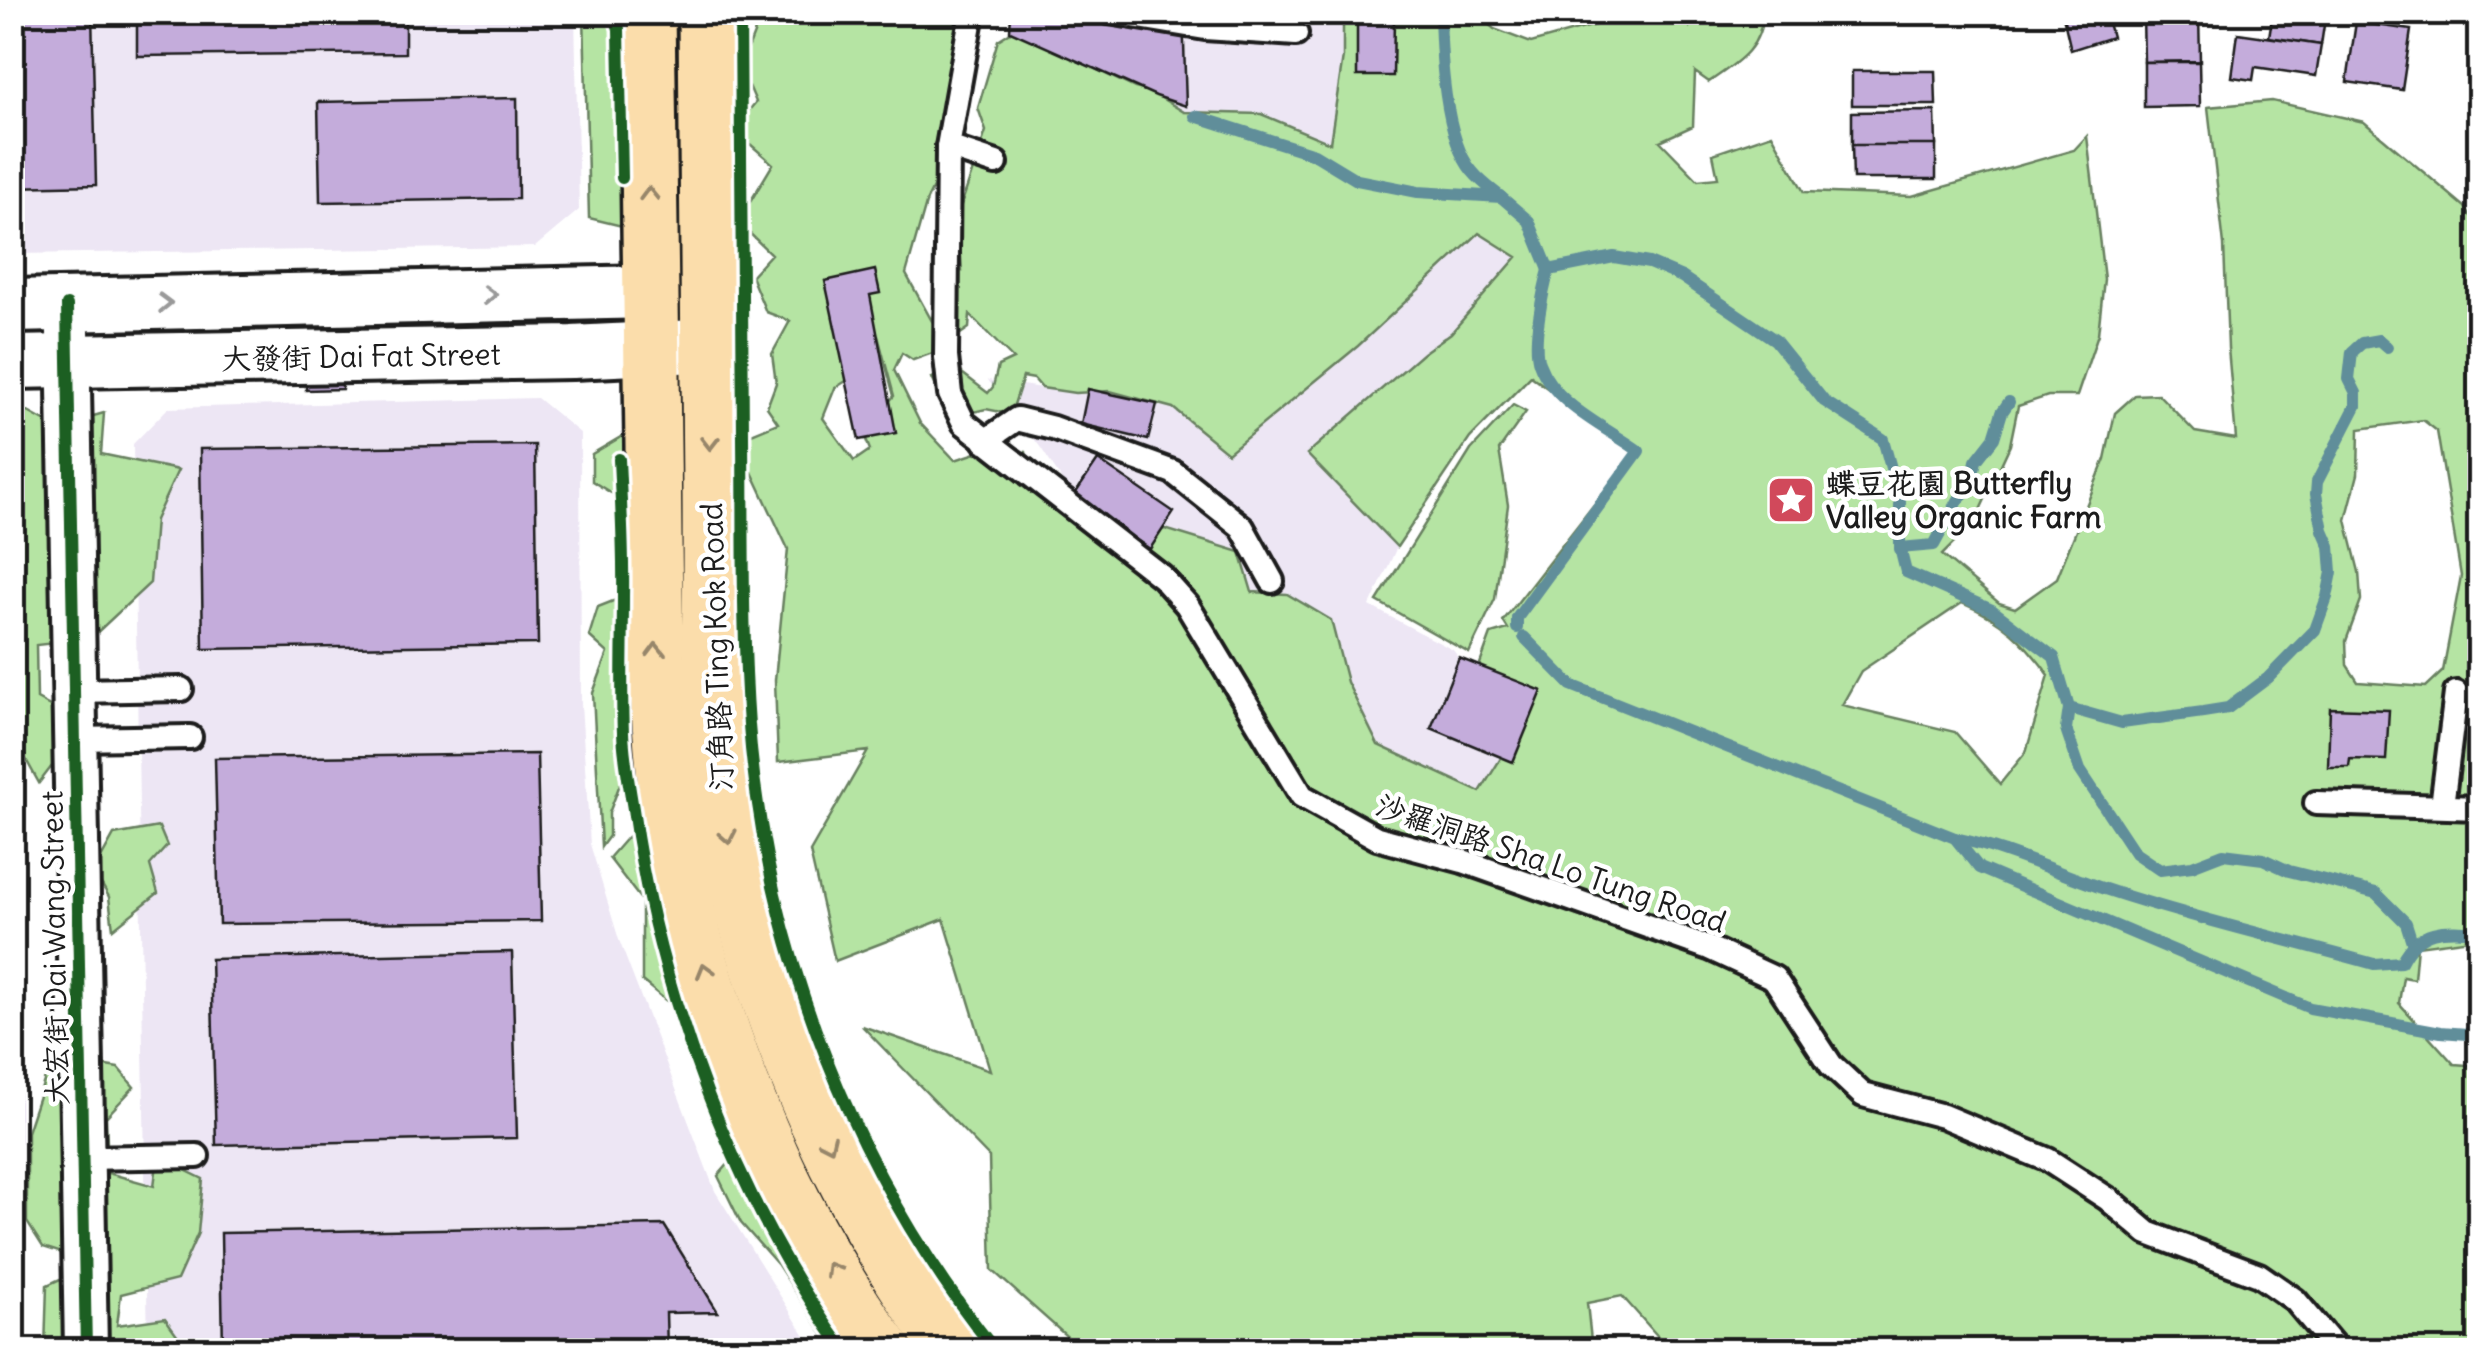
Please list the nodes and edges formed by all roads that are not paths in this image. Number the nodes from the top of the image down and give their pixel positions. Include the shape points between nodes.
1 (647, 12) edge
2 (706, 12) edge
3 (972, 12) edge
4 (1109, 12) edge
5 (1296, 34) dead end
6 (948, 147) junction
7 (996, 163) dead end
8 (680, 291) junction
9 (68, 305) junction
10 (12, 306) edge
11 (709, 345) junction
12 (652, 350) junction
13 (68, 361) junction
14 (12, 362) edge
15 (986, 441) junction
16 (1272, 582) dead end
17 (76, 690) junction
18 (180, 690) dead end
19 (2456, 693) dead end
20 (190, 737) dead end
21 (76, 739) junction
22 (2316, 803) dead end
23 (2442, 806) junction
24 (2480, 808) edge
25 (197, 1156) dead end
26 (83, 1158) junction
27 (86, 1350) edge
28 (884, 1350) edge
29 (951, 1350) edge
30 (2337, 1350) edge

8 -> 1 main road, 汀角路 Ting Kok Road
2 - 8 main road, 汀角路 Ting Kok Road
3 - 6 lane, 沙羅洞路 Sha Lo Tung Road
4 - 5 lane
6 - 7 lane
6 - 15 lane, 沙羅洞路 Sha Lo Tung Road via 950,394 964,424
9 -> 8 street, 大發街 Dai Fat Street
8 - 11 main road, 汀角路 Ting Kok Road
8 - 12 main road, 汀角路 Ting Kok Road
9 - 10 street, 大發街 Dai Fat Street
9 - 13 street, 大宏街 Dai Wang Street
11 - 12 street, 大發街 Dai Fat Street
11 -> 29 main road, 汀角路 Ting Kok Road via 716,750 747,926 786,1046 842,1174
12 - 13 street, 大發街 Dai Fat Street
28 -> 12 main road, 汀角路 Ting Kok Road via 794,1201 731,1054 688,912 670,816 656,668
13 - 14 street, 大發街 Dai Fat Street
13 - 17 street, 大宏街 Dai Wang Street
15 - 16 lane via 1017,419 1173,472 1242,527
15 - 30 lane, 沙羅洞路 Sha Lo Tung Road via 1175,591 1302,796 1377,838 1480,867 1709,948 1774,978 1831,1065 1862,1095 1943,1116 2048,1160 2148,1233 2258,1275 2295,1300
17 - 18 lane
17 - 21 street, 大宏街 Dai Wang Street
19 - 23 lane
20 - 21 lane
21 - 26 street, 大宏街 Dai Wang Street
22 - 23 lane
23 - 24 lane
25 - 26 lane
26 - 27 street, 大宏街 Dai Wang Street

